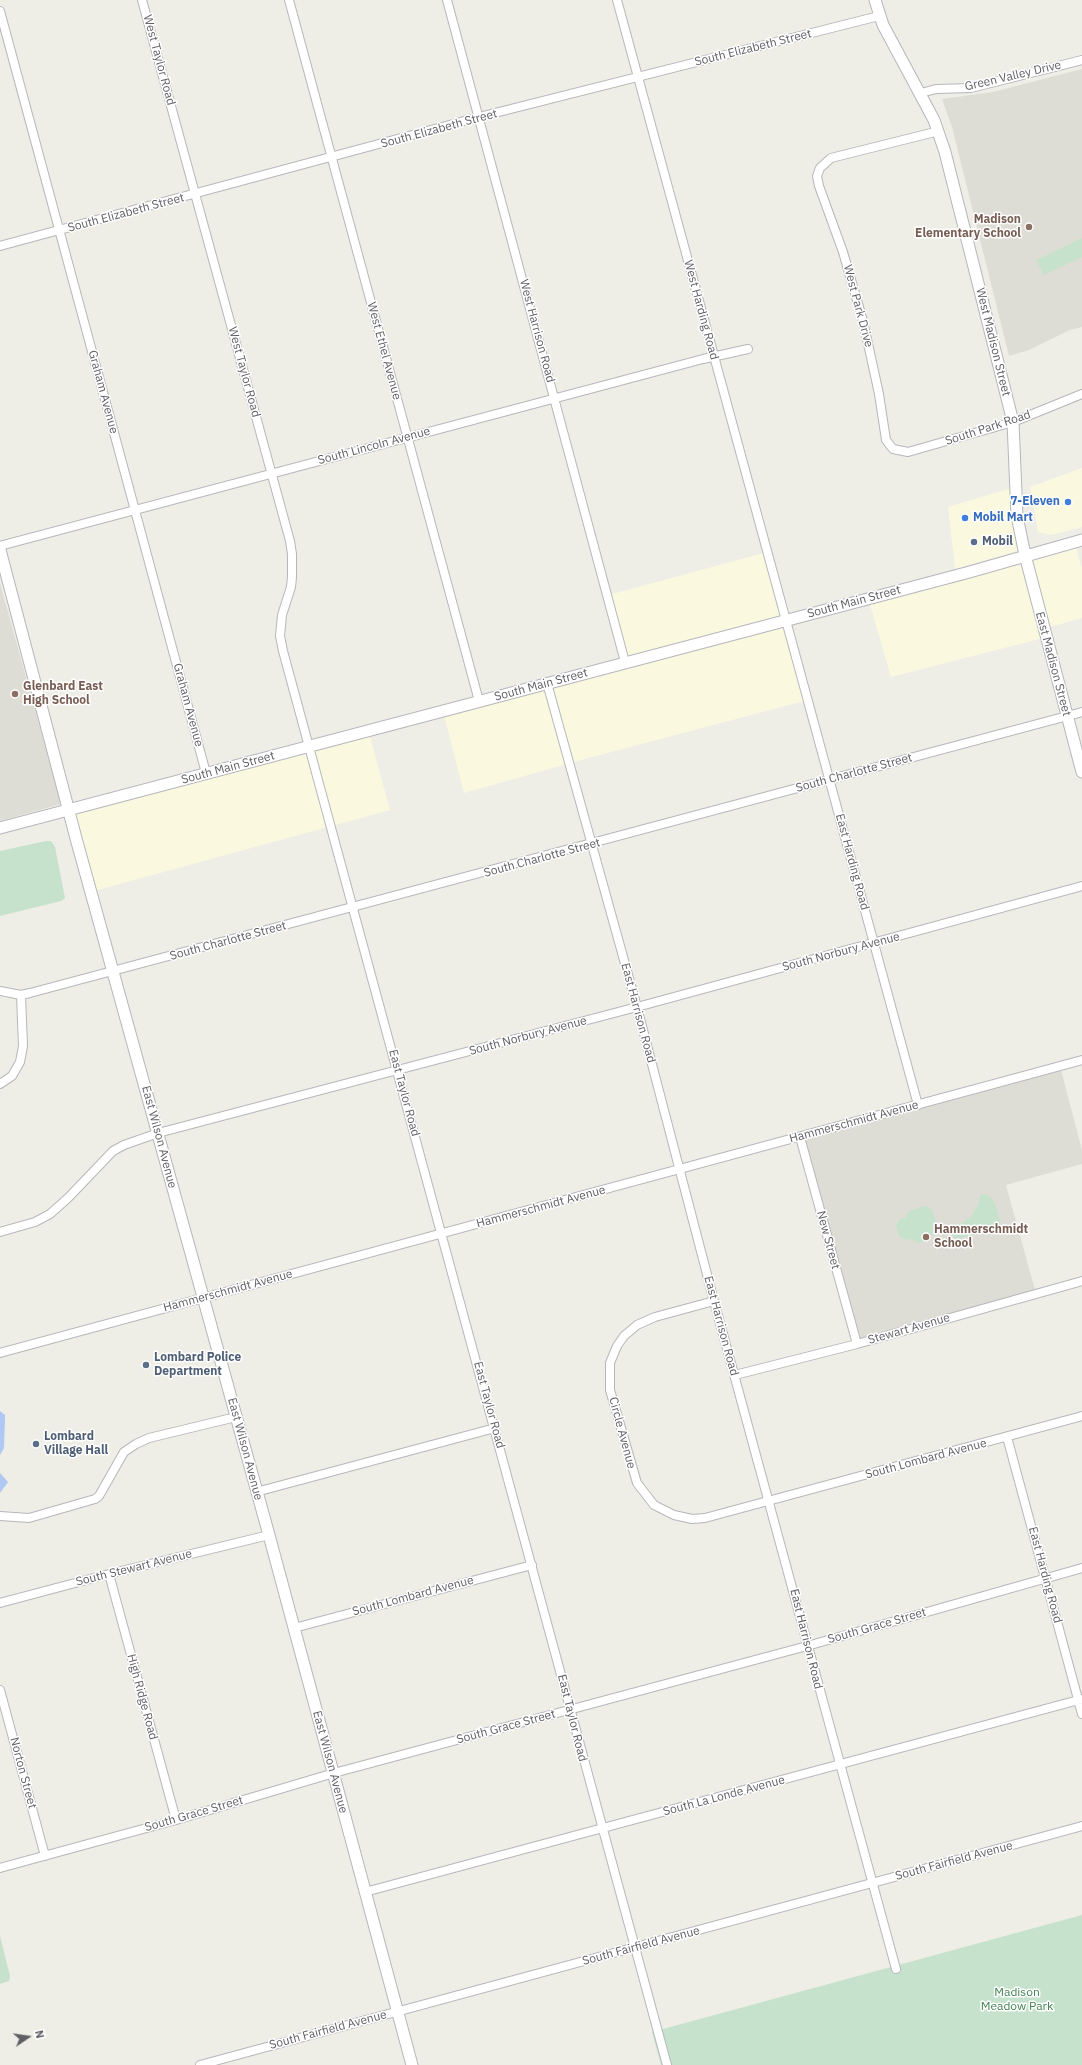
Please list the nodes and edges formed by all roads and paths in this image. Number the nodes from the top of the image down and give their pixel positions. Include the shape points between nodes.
1 (142, 0) edge
2 (289, 0) edge
3 (447, 0) edge
4 (617, 0) edge
5 (875, 0) edge
6 (0, 11) edge
7 (879, 16) junction
8 (1082, 60) edge
9 (637, 77) junction
10 (921, 93) junction
11 (479, 117) junction
12 (939, 132) junction
13 (332, 158) junction
14 (196, 194) junction
15 (60, 230) junction
16 (0, 246) edge
17 (748, 349) dead end
18 (713, 356) junction
19 (1082, 394) edge
20 (555, 398) junction
21 (1013, 422) junction
22 (407, 437) junction
23 (893, 449) joint
24 (271, 474) junction
25 (135, 510) junction
26 (1082, 540) edge
27 (0, 546) edge
28 (0, 550) edge
29 (1025, 555) junction
30 (786, 620) junction
31 (626, 662) junction
32 (547, 683) junction
33 (479, 701) junction
34 (1082, 712) edge
35 (1067, 717) junction
36 (309, 746) junction
37 (1082, 772) edge
38 (206, 773) junction
39 (830, 780) junction
40 (69, 810) junction
41 (0, 828) edge
42 (591, 845) junction
43 (1082, 886) edge
44 (352, 908) junction
45 (874, 943) junction
46 (114, 971) junction
47 (0, 991) edge
48 (21, 995) junction
49 (637, 1007) junction
50 (1082, 1060) edge
51 (398, 1070) junction
52 (0, 1084) edge
53 (918, 1105) junction
54 (158, 1133) junction
55 (800, 1136) junction
56 (679, 1169) junction
57 (0, 1232) edge
58 (442, 1233) junction
59 (1082, 1281) edge
60 (202, 1297) junction
61 (714, 1301) junction
62 (857, 1344) junction
63 (0, 1353) edge
64 (735, 1375) junction
65 (1082, 1416) edge
66 (236, 1417) junction
67 (495, 1428) junction
68 (1008, 1436) junction
69 (256, 1492) junction
70 (770, 1501) junction
71 (0, 1516) edge
72 (268, 1535) junction
73 (532, 1565) junction
74 (1082, 1568) edge
75 (109, 1574) junction
76 (1045, 1577) junction
77 (0, 1603) edge
78 (294, 1628) junction
79 (807, 1646) junction
80 (0, 1690) edge
81 (1080, 1699) edge
82 (569, 1710) junction
83 (1082, 1714) edge
84 (840, 1764) junction
85 (334, 1773) junction
86 (176, 1820) junction
87 (1082, 1826) edge
88 (602, 1829) junction
89 (45, 1856) junction
90 (0, 1868) edge
91 (873, 1883) junction
92 (366, 1892) junction
93 (634, 1948) junction
94 (896, 1968) dead end
95 (398, 2012) junction
96 (200, 2065) edge
97 (412, 2065) edge
98 (667, 2065) edge

1 - 14 street, West Taylor Road
2 - 13 street, West Ethel Avenue
3 - 11 street, West Harrison Road
4 - 9 street, West Harding Road
5 - 7 street
6 - 15 street, Graham Avenue
7 - 9 street, South Elizabeth Street
7 - 10 street
8 - 10 street, Green Valley Drive via 971,88 936,89
9 - 11 street, South Elizabeth Street
9 - 18 street, West Harding Road
10 - 12 street, West Madison Street
11 - 13 street, South Elizabeth Street
11 - 20 street, West Harrison Road
12 - 21 street, West Madison Street
12 - 23 street, West Park Drive via 831,158 820,168 817,180 853,284 872,357 885,435
13 - 14 street, South Elizabeth Street
13 - 22 street, West Ethel Avenue
14 - 15 street, South Elizabeth Street
14 - 24 street, West Taylor Road
15 - 16 street, South Elizabeth Street
15 - 25 street, Graham Avenue
17 - 18 street, South Lincoln Avenue
18 - 20 street, South Lincoln Avenue
18 - 30 street, West Harding Road
19 - 21 street, South Park Road
20 - 22 street, South Lincoln Avenue
20 - 31 street, West Harrison Road
21 - 23 street, South Park Road via 908,452
21 - 29 street, West Madison Street via 1017,516
22 - 24 street, South Lincoln Avenue
22 - 33 street, West Ethel Avenue
24 - 25 street, South Lincoln Avenue
24 - 36 street, West Taylor Road via 292,554 291,587 282,615 281,643
25 - 27 street, South Lincoln Avenue
25 - 38 street, Graham Avenue
26 - 29 street, South Main Street
28 - 40 street, East Wilson Avenue
29 - 30 street, South Main Street
29 - 35 street, East Madison Street
30 - 31 street, South Main Street
30 - 39 street, East Harding Road
31 - 32 street, South Main Street
32 - 33 street, South Main Street
32 - 42 street, East Harrison Road
33 - 36 street, South Main Street
34 - 35 street, South Charlotte Street
35 - 37 street, East Madison Street
35 - 39 street, South Charlotte Street
36 - 38 street, South Main Street
36 - 44 street, East Taylor Road
38 - 40 street, South Main Street
39 - 42 street, South Charlotte Street
39 - 45 street, East Harding Road
40 - 41 street, South Main Street
40 - 46 street, East Wilson Avenue
42 - 44 street, South Charlotte Street
42 - 49 street, East Harrison Road
43 - 45 street, South Norbury Avenue
44 - 46 street, South Charlotte Street
44 - 51 street, East Taylor Road
45 - 49 street, South Norbury Avenue
45 - 53 street, East Harding Road
46 - 48 street, South Charlotte Street
46 - 54 street, East Wilson Avenue
47 - 48 street, South Charlotte Street
48 - 52 street via 23,1046 20,1062 12,1076
49 - 51 street, South Norbury Avenue
49 - 56 street, East Harrison Road
50 - 53 street, Hammerschmidt Avenue
51 - 54 street, South Norbury Avenue
51 - 58 street, East Taylor Road
53 - 55 street, Hammerschmidt Avenue
54 - 57 street, South Norbury Avenue via 124,1145 113,1152 50,1214 36,1222
54 - 60 street, East Wilson Avenue
55 - 56 street, Hammerschmidt Avenue
55 - 62 street, New Street
56 - 58 street, Hammerschmidt Avenue
56 - 61 street, East Harrison Road
58 - 60 street, Hammerschmidt Avenue
58 - 67 street, East Taylor Road
59 - 62 street, Stewart Avenue
60 - 63 street, Hammerschmidt Avenue
60 - 66 street, East Wilson Avenue
61 - 64 street, East Harrison Road
61 - 70 street, Circle Avenue via 645,1320 630,1330 617,1346 610,1363 610,1390 633,1473 641,1490 651,1502 660,1509 680,1517 705,1518
62 - 64 street, Stewart Avenue
64 - 70 street, East Harrison Road
65 - 68 street, South Lombard Avenue
66 - 69 street, East Wilson Avenue
66 - 71 street via 149,1438 136,1444 124,1452 95,1499 29,1518
67 - 69 street
67 - 73 street, East Taylor Road
68 - 70 street, South Lombard Avenue
68 - 76 street, East Harding Road
69 - 72 street, East Wilson Avenue
70 - 79 street, East Harrison Road
72 - 75 street, South Stewart Avenue
72 - 78 street, East Wilson Avenue
73 - 78 street, South Lombard Avenue
73 - 82 street, East Taylor Road
74 - 76 street, South Grace Street
75 - 77 street, South Stewart Avenue
75 - 86 street, High Ridge Road
76 - 79 street, South Grace Street
76 - 81 street, East Harding Road
78 - 85 street, East Wilson Avenue
79 - 82 street, South Grace Street
79 - 84 street, East Harrison Road
80 - 89 street, Norton Street
81 - 83 street, East Harding Road
81 - 84 street, South La Londe Avenue
82 - 85 street, South Grace Street
82 - 88 street, East Taylor Road
84 - 88 street, South La Londe Avenue
84 - 91 street, East Harrison Road
85 - 86 street, South Grace Street
85 - 92 street, East Wilson Avenue
86 - 89 street, South Grace Street
87 - 91 street, South Fairfield Avenue
88 - 92 street, South La Londe Avenue
88 - 93 street, East Taylor Road
89 - 90 street, South Grace Street
91 - 93 street, South Fairfield Avenue
91 - 94 street, East Harrison Road
92 - 95 street, East Wilson Avenue
93 - 95 street, South Fairfield Avenue
93 - 98 street, East Taylor Road
95 - 96 street, South Fairfield Avenue
95 - 97 street, East Wilson Avenue

